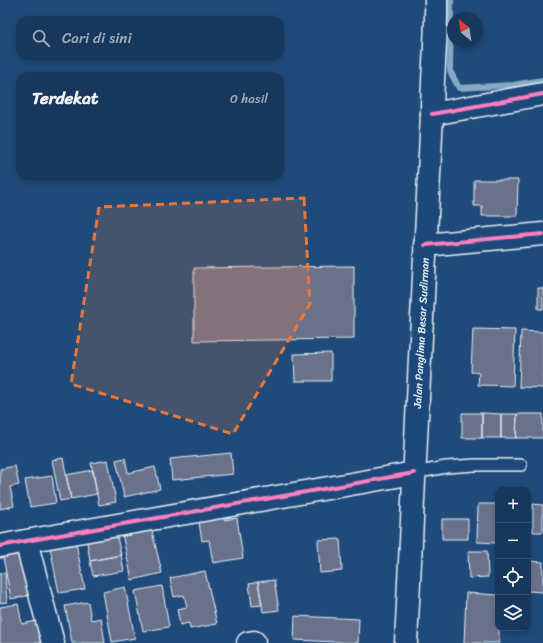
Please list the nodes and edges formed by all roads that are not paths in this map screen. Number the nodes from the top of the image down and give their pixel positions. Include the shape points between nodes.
1 (436, 0) edge
2 (543, 94) edge
3 (432, 114) junction
4 (543, 234) edge
5 (425, 245) junction
6 (521, 465) dead end
7 (414, 473) junction
8 (26, 541) junction
9 (0, 546) edge
10 (54, 643) edge
11 (406, 643) edge

1 - 3 street, Jalan Panglima Besar Sudirman
2 - 3 street
3 - 5 street, Jalan Panglima Besar Sudirman
4 - 5 street
5 - 7 street, Jalan Panglima Besar Sudirman
6 - 7 lane via 446,467
7 - 8 street
7 - 11 street, Jalan Panglima Besar Sudirman
8 - 9 street
8 - 10 street

